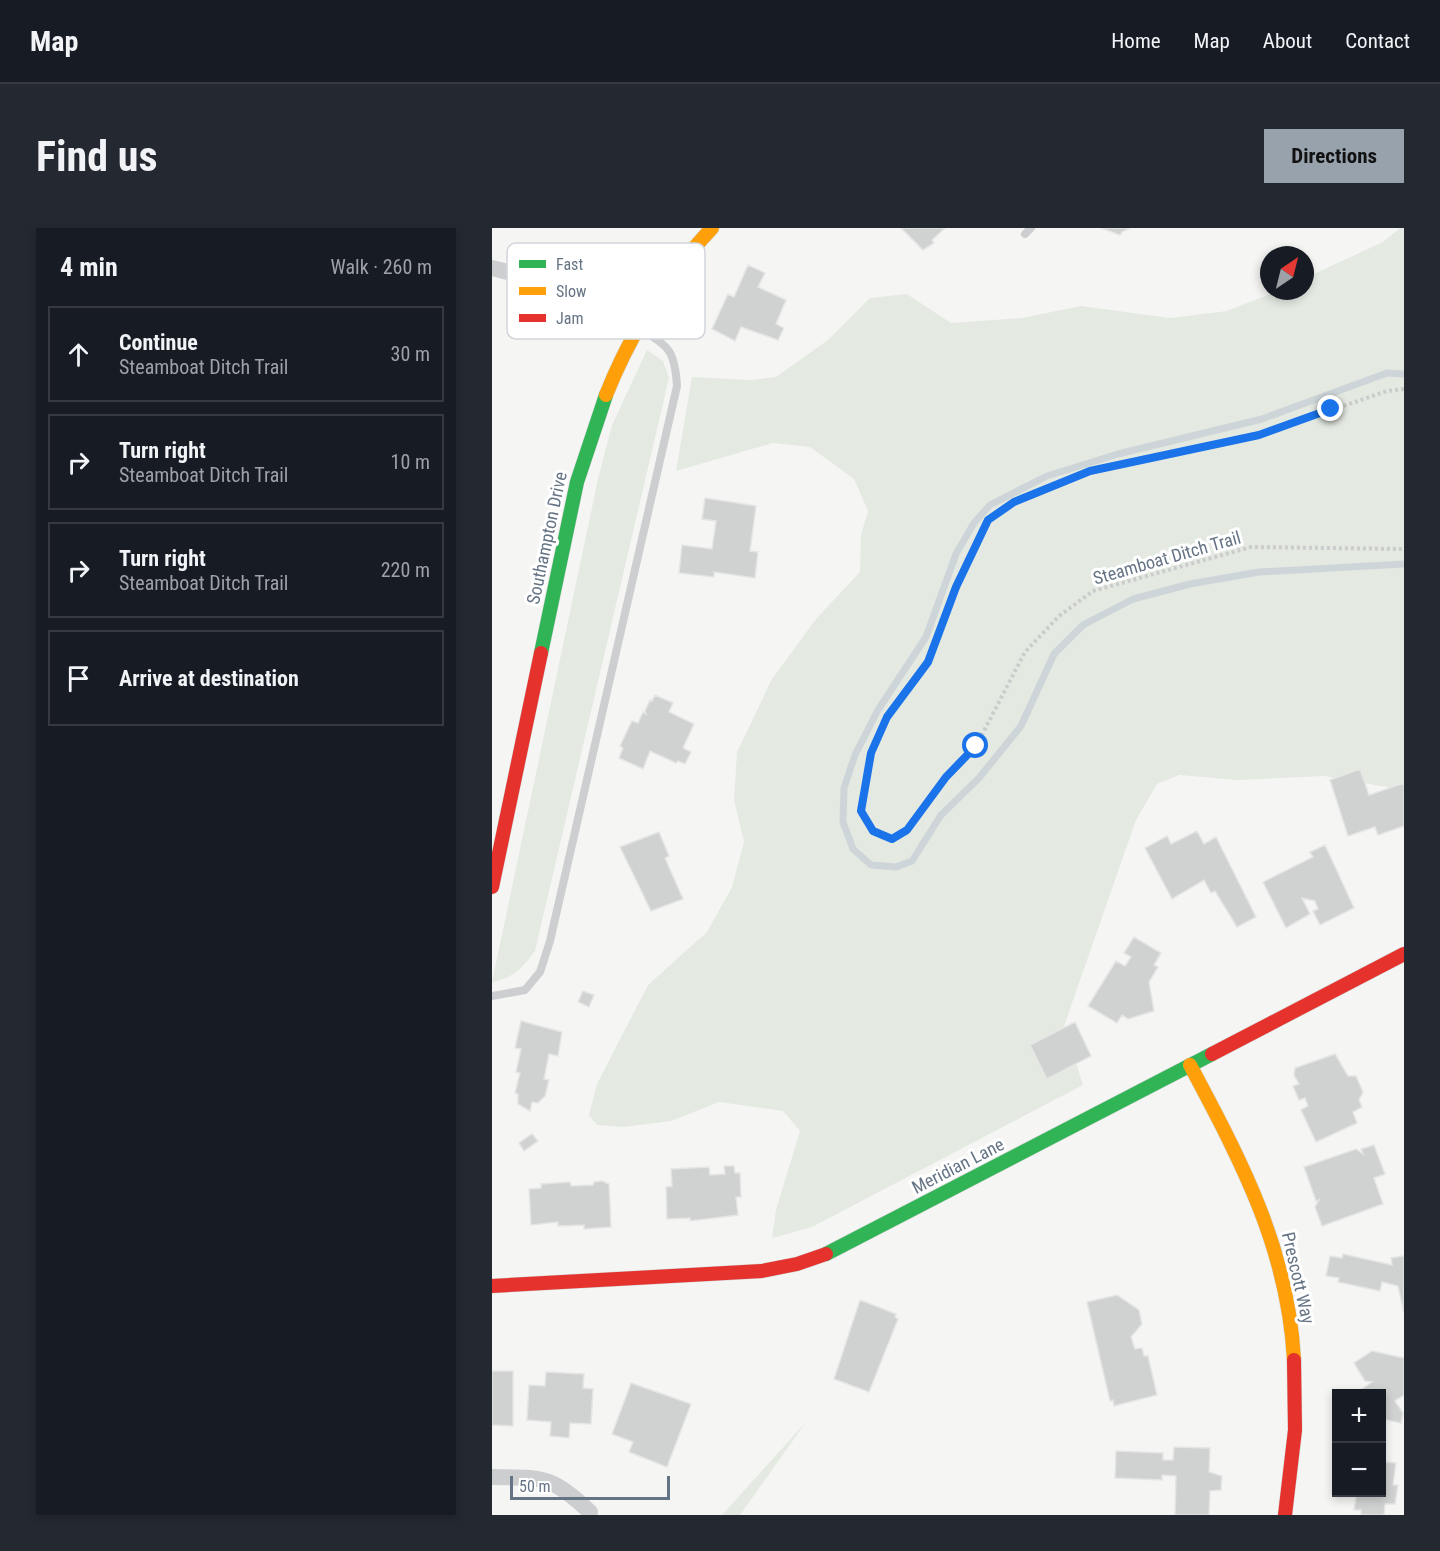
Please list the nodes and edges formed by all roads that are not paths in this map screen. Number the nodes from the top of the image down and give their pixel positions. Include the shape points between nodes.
1 (712, 228) edge
2 (699, 243) edge
3 (492, 268) edge
4 (507, 272) edge
5 (632, 339) edge
6 (657, 339) edge
7 (492, 887) edge
8 (1404, 954) edge
9 (492, 996) edge
10 (1190, 1065) junction
11 (492, 1286) edge
12 (492, 1477) edge
13 (590, 1512) dead end
14 (1285, 1515) edge

1 - 2 street, Southampton Drive
3 - 4 street
5 - 7 street, Southampton Drive via 612,376 577,482
6 - 9 lane via 675,359 677,386 550,941 540,972 525,990
8 - 10 street, Meridian Lane
10 - 11 street, Meridian Lane via 831,1252 797,1264 762,1271
10 - 14 street, Prescott Way via 1249,1180 1283,1280 1297,1392
12 - 13 street via 543,1478 566,1490

